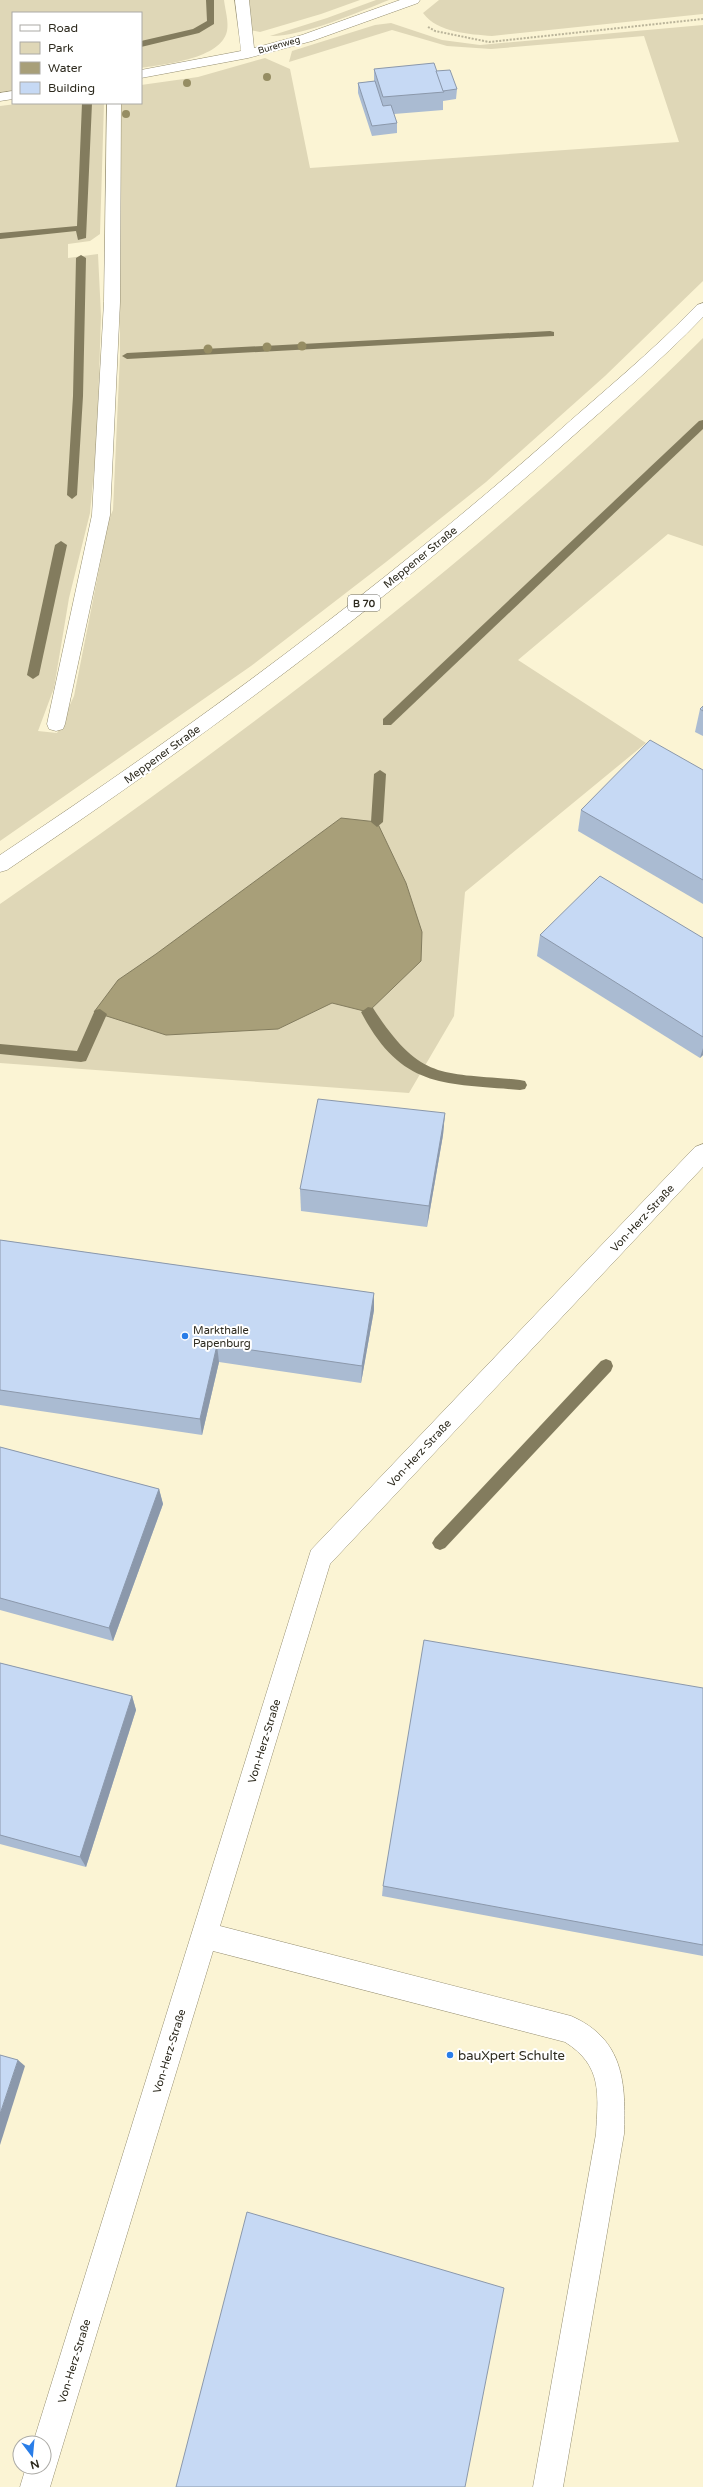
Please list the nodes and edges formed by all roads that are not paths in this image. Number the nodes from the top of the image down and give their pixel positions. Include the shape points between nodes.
1 (242, 0) edge
2 (413, 0) edge
3 (248, 54) junction
4 (142, 74) edge
5 (12, 95) edge
6 (0, 97) edge
7 (114, 104) edge
8 (703, 308) edge
9 (56, 724) dead end
10 (0, 866) edge
11 (703, 1153) edge
12 (204, 1934) junction
13 (51, 2435) edge
14 (39, 2475) edge
15 (35, 2487) edge
16 (548, 2487) edge

1 - 3 street
2 - 3 street, Burenweg via 308,38
3 - 4 street, Burenweg
5 - 6 street
7 - 9 street via 112,302 101,515
8 - 10 street, Meppener Straße / B 70 via 502,492 292,661 85,809
11 - 12 street, Von-Herz-Straße via 320,1558
12 - 13 street, Von-Herz-Straße
12 - 16 street via 571,2030 594,2046 607,2071 611,2098 610,2134
14 - 15 street

